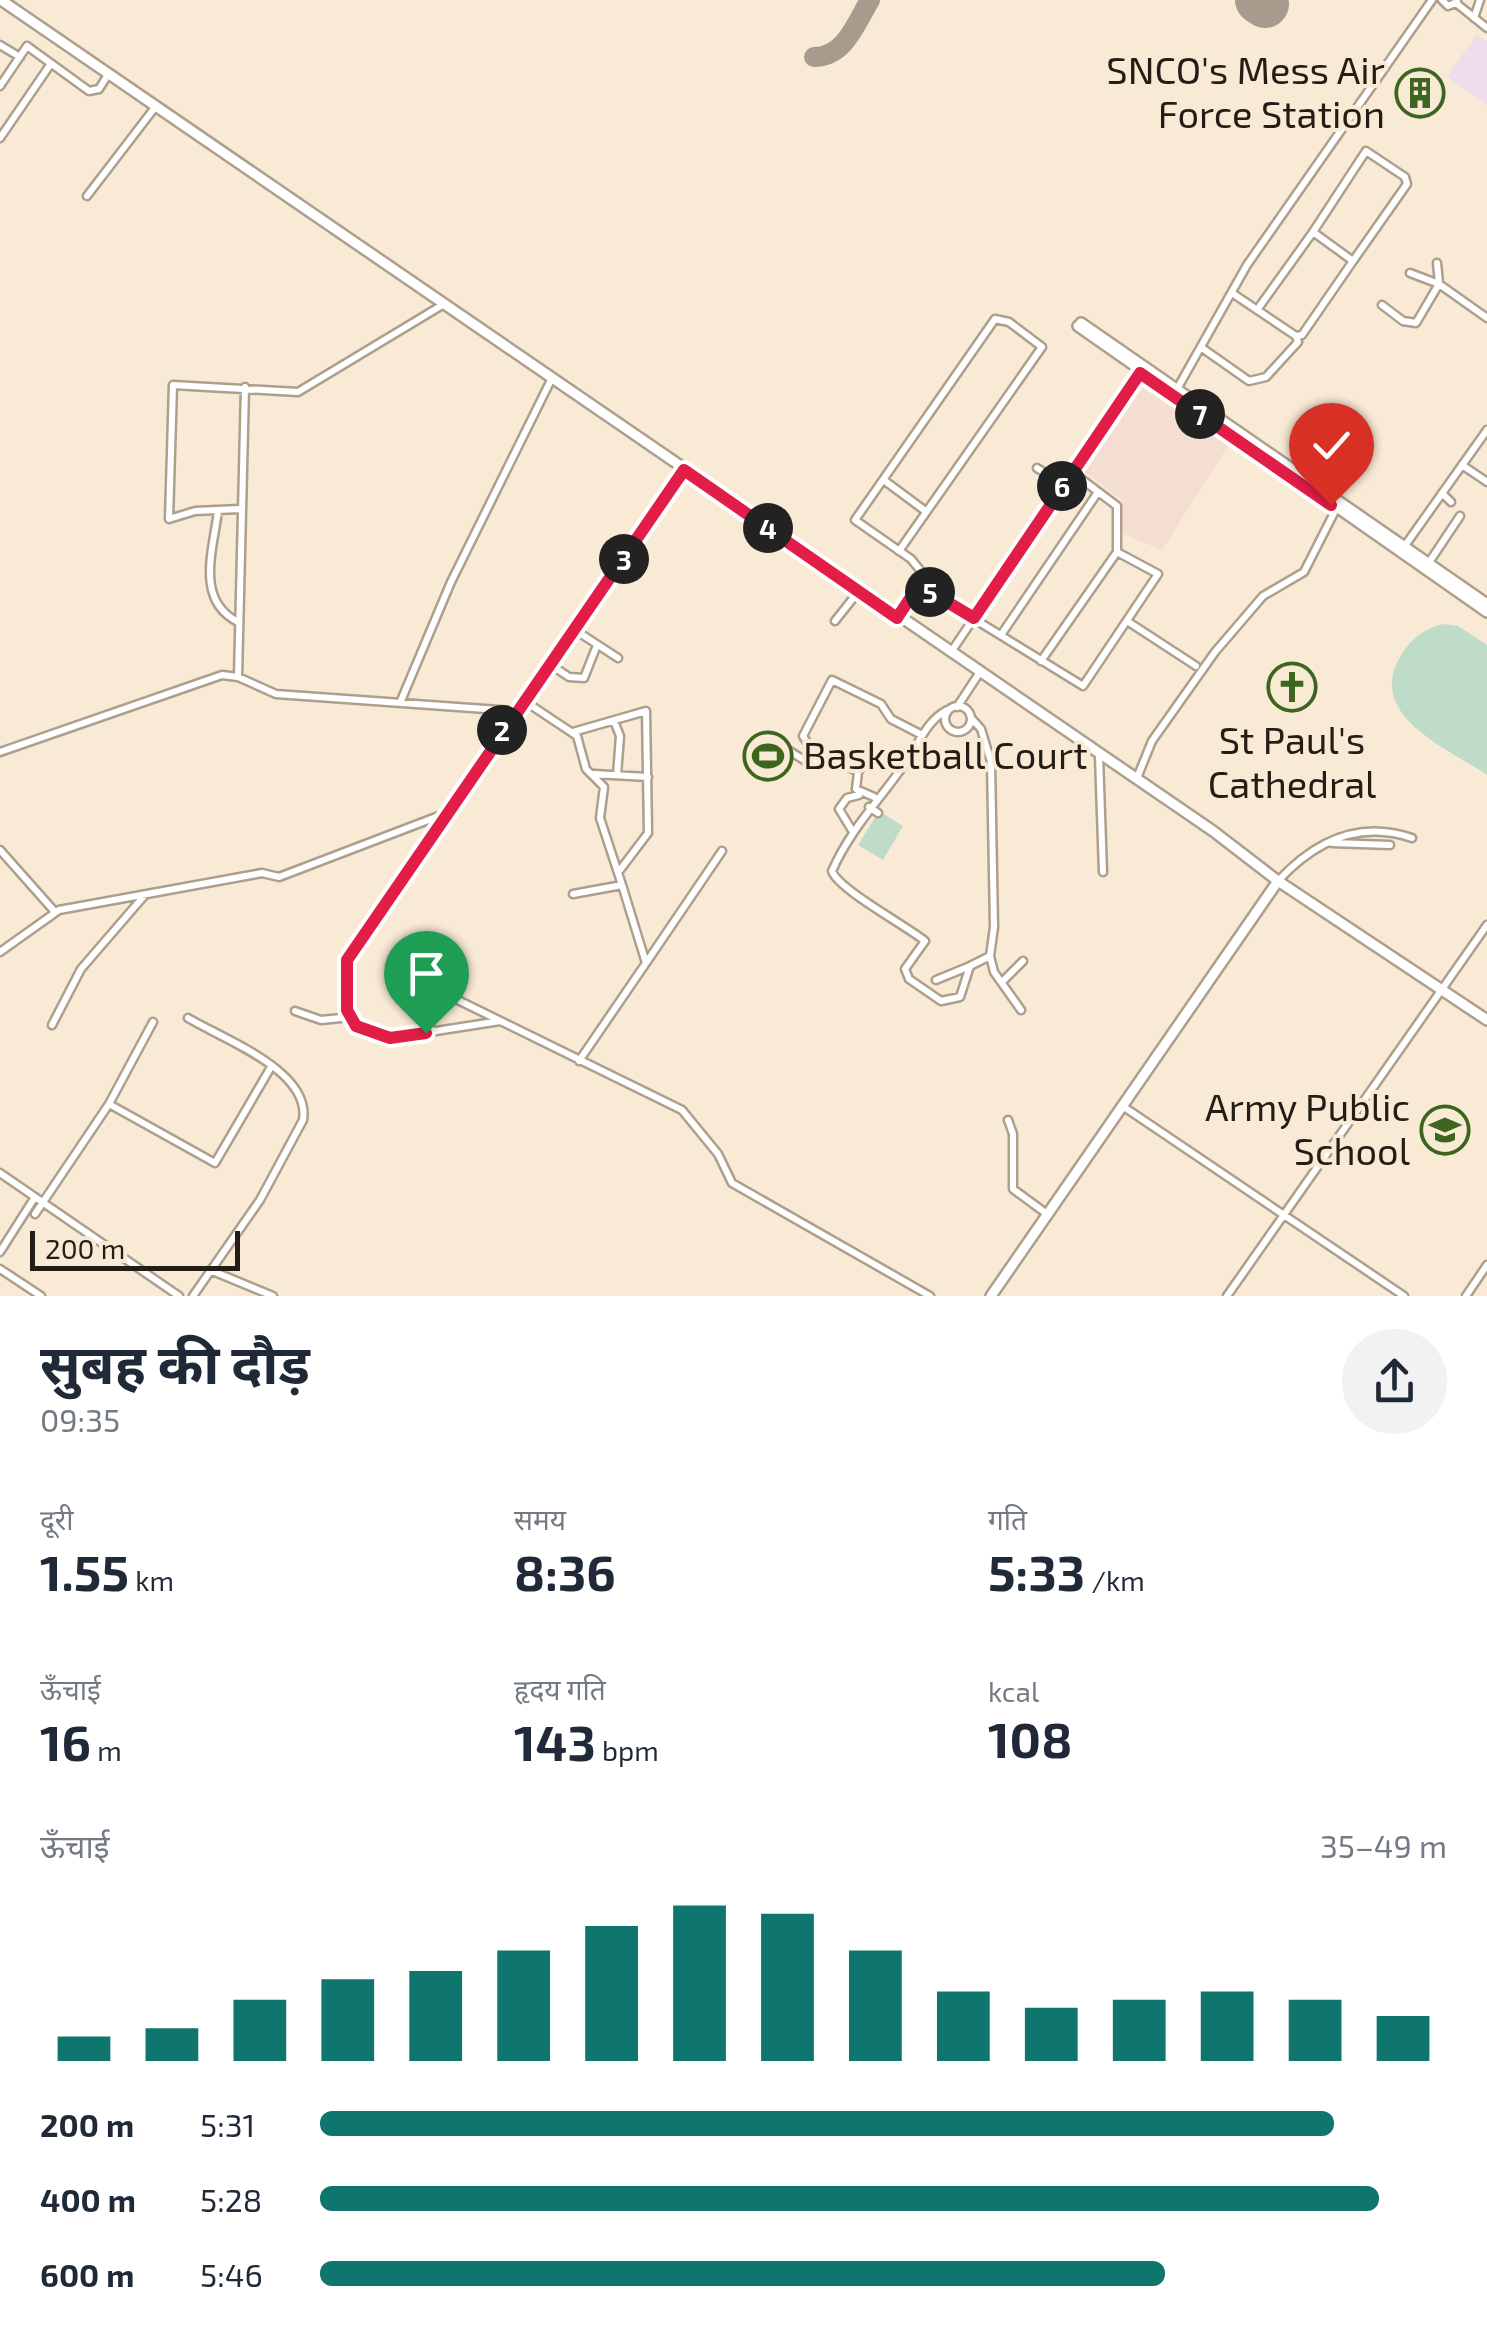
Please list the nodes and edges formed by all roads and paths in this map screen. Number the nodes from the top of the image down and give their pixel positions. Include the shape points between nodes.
1 (1, 0) edge
2 (1432, 0) edge
3 (1442, 0) edge
4 (1480, 0) edge
5 (1457, 1) edge
6 (1474, 18) junction
7 (1487, 28) edge
8 (0, 45) edge
9 (20, 57) junction
10 (50, 64) junction
11 (109, 73) junction
12 (0, 86) edge
13 (156, 106) junction
14 (0, 138) edge
15 (87, 196) dead end
16 (1313, 232) junction
17 (1353, 261) junction
18 (1437, 263) dead end
19 (1410, 273) dead end
20 (1439, 284) junction
21 (1232, 293) junction
22 (444, 304) junction
23 (1382, 305) dead end
24 (1257, 310) junction
25 (1487, 318) edge
26 (1296, 336) junction
27 (1202, 348) junction
28 (1140, 373) junction
29 (552, 377) junction
30 (245, 387) junction
31 (1177, 389) junction
32 (1487, 430) edge
33 (1462, 465) junction
34 (1037, 468) dead end
35 (684, 470) junction
36 (1072, 472) junction
37 (885, 481) junction
38 (1487, 482) edge
39 (1064, 484) junction
40 (1098, 492) junction
41 (1442, 493) junction
42 (1450, 502) dead end
43 (240, 509) junction
44 (1336, 509) junction
45 (925, 510) junction
46 (218, 511) junction
47 (1460, 516) dead end
48 (1404, 547) junction
49 (900, 551) junction
50 (1117, 552) junction
51 (1428, 564) junction
52 (919, 585) junction
53 (858, 592) junction
54 (1487, 604) edge
55 (1487, 612) edge
56 (897, 618) junction
57 (974, 618) junction
58 (835, 621) dead end
59 (238, 622) junction
60 (1127, 622) junction
61 (575, 630) junction
62 (1001, 635) junction
63 (597, 645) junction
64 (950, 652) junction
65 (618, 658) dead end
66 (1041, 661) junction
67 (551, 665) junction
68 (1196, 666) dead end
69 (980, 672) junction
70 (238, 677) junction
71 (526, 702) junction
72 (400, 703) junction
73 (957, 707) junction
74 (947, 710) junction
75 (515, 712) junction
76 (972, 719) junction
77 (614, 721) junction
78 (572, 732) junction
79 (922, 735) junction
80 (782, 747) dead end
81 (812, 747) junction
82 (0, 752) edge
83 (1099, 756) junction
84 (909, 758) junction
85 (811, 761) junction
86 (843, 764) junction
87 (860, 770) junction
88 (594, 774) junction
89 (617, 775) junction
90 (648, 777) junction
91 (1137, 779) junction
92 (859, 794) junction
93 (875, 798) junction
94 (869, 806) junction
95 (445, 813) junction
96 (878, 813) dead end
97 (853, 832) junction
98 (1412, 838) dead end
99 (1326, 844) junction
100 (1390, 845) dead end
101 (0, 850) edge
102 (722, 851) dead end
103 (620, 870) junction
104 (1103, 872) dead end
105 (1278, 881) junction
106 (622, 885) junction
107 (573, 894) dead end
108 (145, 895) junction
109 (55, 912) junction
110 (1487, 925) edge
111 (0, 952) edge
112 (990, 956) junction
113 (1022, 960) dead end
114 (646, 963) junction
115 (970, 966) junction
116 (415, 979) dead end
117 (936, 980) dead end
118 (1002, 982) junction
119 (1442, 988) junction
120 (1020, 1010) dead end
121 (296, 1011) dead end
122 (351, 1017) junction
123 (188, 1018) dead end
124 (1487, 1020) edge
125 (500, 1021) junction
126 (153, 1022) dead end
127 (52, 1026) dead end
128 (579, 1061) junction
129 (272, 1067) junction
130 (109, 1104) junction
131 (1124, 1107) junction
132 (1008, 1120) dead end
133 (0, 1173) edge
134 (35, 1196) junction
135 (43, 1202) junction
136 (35, 1214) dead end
137 (1284, 1214) junction
138 (1048, 1215) junction
139 (0, 1252) edge
140 (1487, 1265) edge
141 (0, 1269) edge
142 (210, 1270) junction
143 (269, 1295) edge
144 (40, 1296) edge
145 (179, 1296) edge
146 (193, 1296) edge
147 (930, 1296) edge
148 (992, 1296) edge
149 (1227, 1296) edge
150 (1404, 1296) edge
151 (1466, 1296) edge

1 - 11 street
2 - 21 street
3 - 5 street via 1448,6
4 - 6 street
5 - 6 street
6 - 7 street
8 - 9 street
9 - 10 street via 28,46
9 - 12 street
10 - 11 street via 95,92
10 - 14 street
11 - 13 street
13 - 15 street
13 - 22 street
16 - 17 street
16 - 17 street via 1366,151 1405,176 1407,184
16 - 24 street
17 - 26 street
18 - 20 street
19 - 20 street
20 - 23 street via 1416,323
20 - 25 street
21 - 24 street
21 - 27 street
22 - 29 street
22 - 30 street via 298,392
24 - 26 street
26 - 27 street via 1281,364 1260,380 1250,381
27 - 31 street
28 - 31 street via 1080,324
28 - 36 street
28 - 44 street
29 - 35 street
29 - 72 street
30 - 43 street
30 - 46 street via 174,385 169,518
31 - 48 street
32 - 33 street
33 - 38 street
33 - 41 street
34 - 39 street
35 - 53 street
35 - 61 street
36 - 39 street
36 - 40 street
37 - 45 street
37 - 45 street via 995,319 1009,322 1042,346
37 - 49 street via 855,520
39 - 57 street
40 - 50 street via 1117,506
40 - 62 street
41 - 42 street
41 - 48 street
43 - 46 street
43 - 59 street
44 - 55 street
44 - 91 street via 1304,572 1263,596 1215,652 1152,741
45 - 49 street
46 - 59 street via 209,590 222,614
47 - 51 street
48 - 51 street
49 - 52 street via 922,569
50 - 60 street via 1158,574
50 - 66 street
51 - 54 street
52 - 56 street
52 - 57 street
53 - 56 street
53 - 58 street
56 - 64 street
57 - 62 street
57 - 64 street
59 - 70 street
60 - 66 street via 1084,686
60 - 68 street
61 - 63 street
61 - 67 street
62 - 66 street
63 - 65 street
63 - 67 street via 584,678
64 - 69 street
67 - 71 street
69 - 73 street
69 - 83 street
70 - 72 street via 276,694
70 - 82 street via 206,680
71 - 75 street
71 - 78 street
72 - 75 street
73 - 74 street
73 - 76 street
74 - 76 street via 944,719 954,729 967,730
74 - 79 street
75 - 95 street
76 - 112 street via 991,762
77 - 78 street
77 - 89 street via 620,736
77 - 90 street via 646,711
78 - 88 street
79 - 81 street via 891,719 881,704 832,680 803,736
79 - 84 street
80 - 85 street
81 - 85 street via 806,754
81 - 86 street
83 - 91 street
83 - 104 street
84 - 87 street via 868,757
84 - 93 street
85 - 86 street
86 - 87 street
87 - 92 street
88 - 89 street
88 - 103 street via 604,787 600,818
89 - 90 street
90 - 103 street via 648,833
91 - 105 street
92 - 93 street
92 - 97 street via 839,809
93 - 94 street
94 - 96 street
94 - 97 street
95 - 108 street via 279,877 262,873
95 - 122 street via 347,960
97 - 115 street via 834,878 926,940 907,962 908,979 941,1001 960,997
98 - 99 street via 1365,829
99 - 100 street
99 - 105 street via 1302,856
101 - 109 street
102 - 114 street
103 - 106 street
105 - 119 street
105 - 131 street
106 - 107 street
106 - 114 street
108 - 109 street
108 - 127 street via 81,969
109 - 111 street
110 - 119 street
112 - 115 street
112 - 118 street
113 - 118 street
114 - 128 street
115 - 117 street
116 - 125 street
118 - 120 street
119 - 124 street
119 - 137 street
121 - 122 street via 322,1020
122 - 125 street via 356,1026 390,1038
123 - 129 street
125 - 128 street
126 - 130 street
128 - 147 street via 694,1120 732,1183
129 - 130 street via 215,1163
129 - 142 street via 301,1093 303,1120 260,1200
130 - 135 street
131 - 137 street
131 - 138 street
132 - 138 street via 1013,1189
133 - 134 street
134 - 135 street
134 - 139 street
135 - 136 street
135 - 145 street
137 - 149 street
137 - 150 street
138 - 148 street
140 - 151 street
141 - 144 street
142 - 143 street
142 - 146 street

